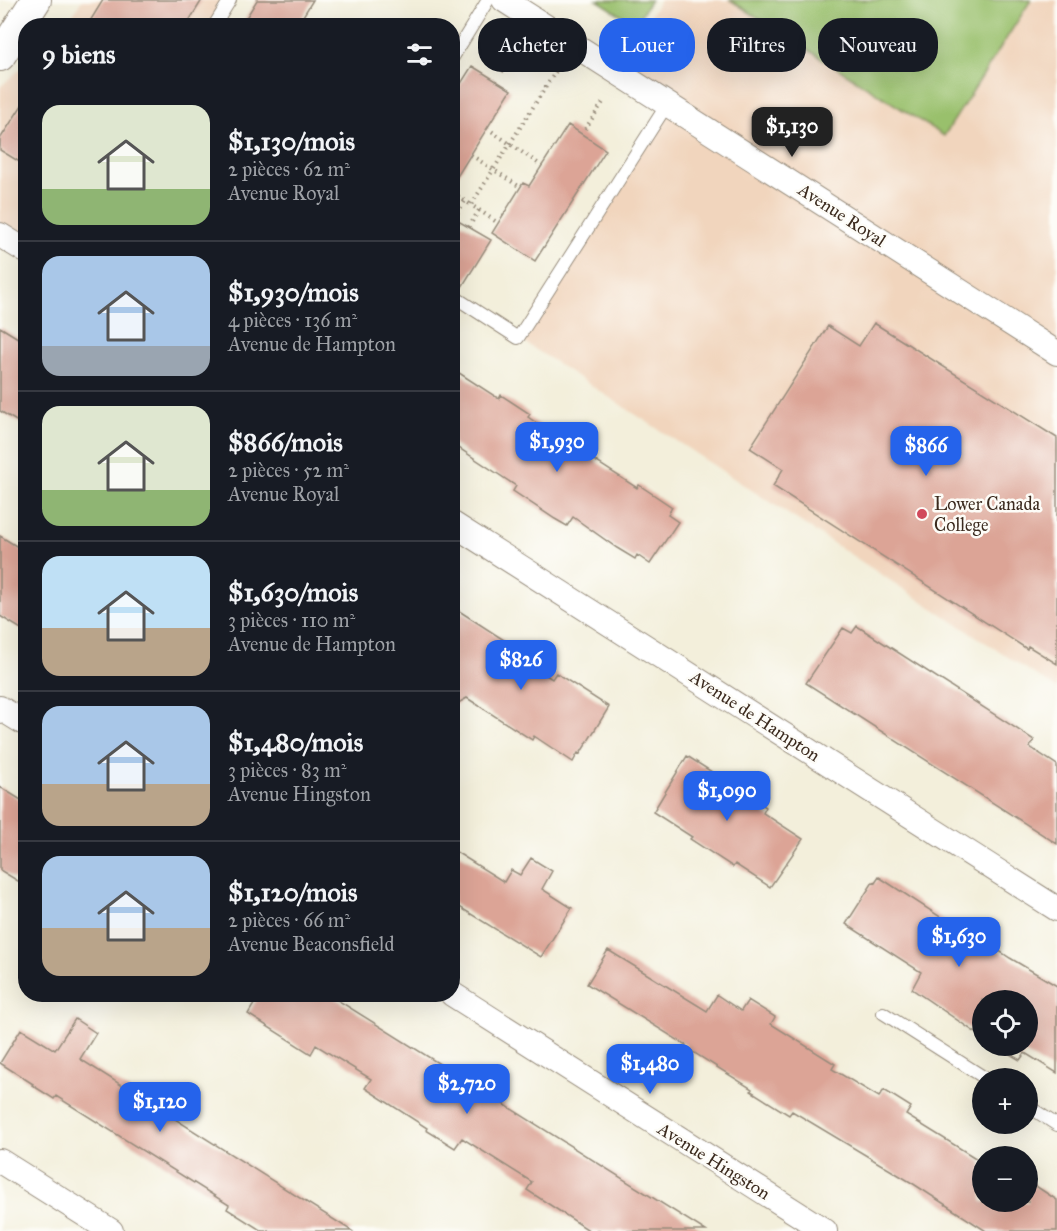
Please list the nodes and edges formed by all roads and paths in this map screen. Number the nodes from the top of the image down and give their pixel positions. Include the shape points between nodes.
1 (230, 0) edge
2 (488, 0) edge
3 (504, 0) edge
4 (219, 18) edge
5 (18, 31) edge
6 (460, 46) edge
7 (0, 56) edge
8 (555, 72) edge
9 (604, 101) dead end
10 (668, 103) junction
11 (487, 128) dead end
12 (585, 129) dead end
13 (510, 144) junction
14 (471, 155) dead end
15 (542, 166) dead end
16 (493, 170) junction
17 (520, 187) dead end
18 (460, 198) edge
19 (465, 201) junction
20 (471, 205) junction
21 (460, 209) edge
22 (479, 210) junction
23 (498, 223) dead end
24 (469, 227) dead end
25 (0, 235) edge
26 (18, 246) edge
27 (460, 301) edge
28 (1057, 353) edge
29 (460, 528) edge
30 (0, 708) edge
31 (18, 719) edge
32 (1057, 909) edge
33 (460, 999) edge
34 (883, 1013) dead end
35 (972, 1070) edge
36 (1038, 1113) edge
37 (1057, 1125) edge
38 (0, 1161) edge
39 (111, 1231) edge
40 (825, 1231) edge

1 - 4 lane
2 - 6 lane
3 - 10 street, Avenue Royal
5 - 7 street
8 - 13 path
9 - 12 path
10 - 27 lane via 518,338
10 - 28 street, Avenue Royal
11 - 13 path
13 - 15 path
13 - 16 path
14 - 16 path
16 - 17 path
16 - 20 path
18 - 19 path
19 - 20 path
19 - 21 path
20 - 22 path
22 - 23 path
22 - 24 path
25 - 26 street
29 - 32 street, Avenue de Hampton
30 - 31 street
33 - 40 street, Avenue Hingston
34 - 35 lane
36 - 37 lane
38 - 39 street

